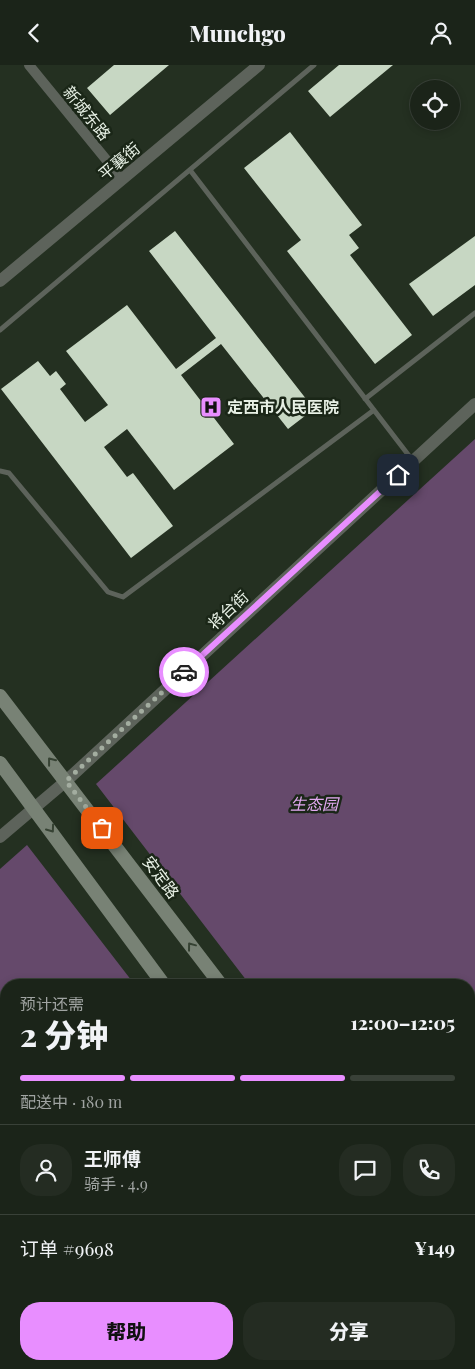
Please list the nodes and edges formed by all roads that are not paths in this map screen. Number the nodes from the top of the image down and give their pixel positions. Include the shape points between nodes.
1 (30, 65) edge
2 (259, 65) edge
3 (314, 65) edge
4 (190, 170) junction
5 (122, 179) junction
6 (0, 281) edge
7 (475, 313) edge
8 (0, 329) edge
9 (365, 399) junction
10 (475, 404) edge
11 (374, 410) junction
12 (413, 461) junction
13 (0, 471) edge
14 (0, 696) edge
15 (0, 763) edge
16 (66, 781) junction
17 (34, 807) junction
18 (0, 837) edge
19 (160, 979) edge
20 (216, 979) edge

1 - 5 street, 新城东路
2 - 5 street, 平襄街
3 - 4 lane
4 - 8 lane
4 - 9 lane
5 - 6 street, 平襄街
7 - 9 lane
9 - 11 lane
10 - 12 street, 将台街
11 - 12 lane
11 - 13 lane via 123,597 108,592 9,473
12 - 16 street, 将台街
16 -> 14 main road, 安定路
15 - 17 main road
16 - 17 street, 将台街
20 -> 16 main road, 安定路
17 - 18 street, 将台街
17 -> 19 main road

